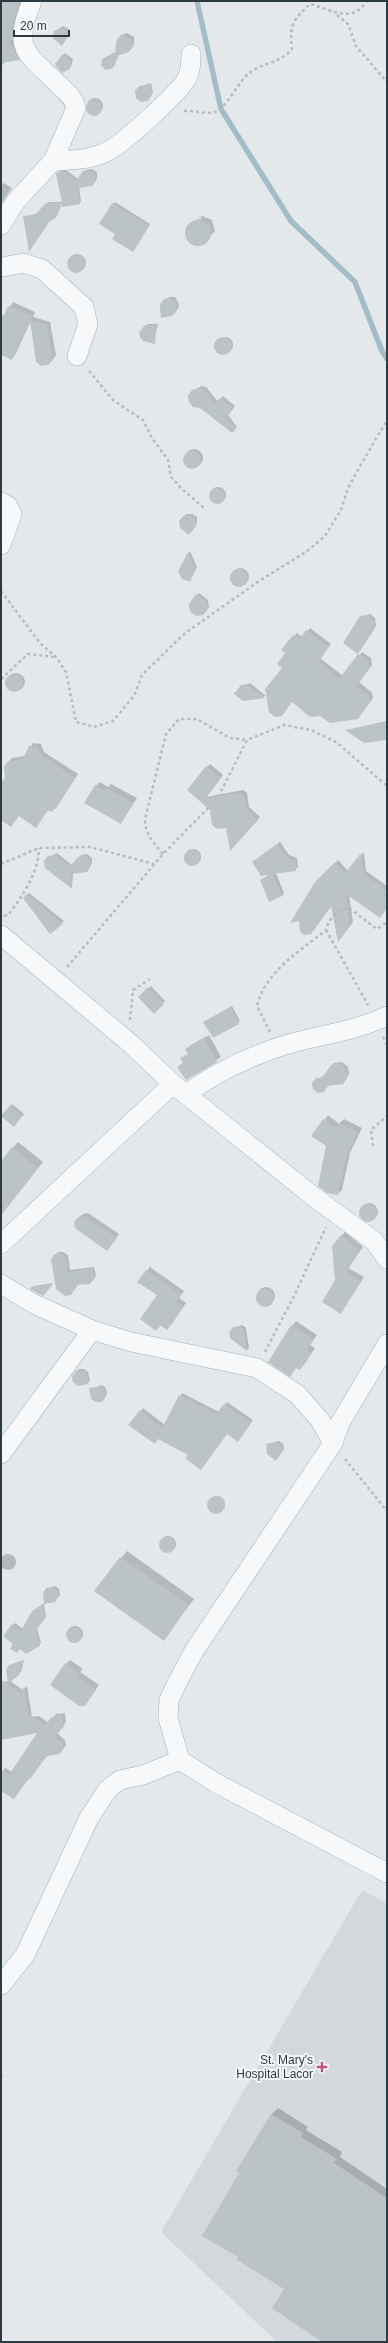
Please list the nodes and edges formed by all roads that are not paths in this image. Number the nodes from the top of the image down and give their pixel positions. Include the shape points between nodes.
1 (32, 1) edge
2 (191, 54) dead end
3 (53, 161) junction
4 (1, 225) edge
5 (2, 266) edge
6 (76, 356) road end
7 (1, 502) edge
8 (1, 545) edge
9 (1, 935) edge
10 (381, 1018) edge
11 (180, 1089) junction
12 (1, 1244) edge
13 (387, 1259) edge
14 (1, 1284) edge
15 (92, 1330) junction
16 (387, 1344) edge
17 (332, 1443) junction
18 (1, 1454) edge
19 (180, 1760) junction
20 (387, 1873) edge
21 (1, 1985) edge

1 - 3 street via 24,22 24,50 70,96 76,108
2 - 3 street via 191,69 181,86 128,137 106,153 79,160
3 - 4 street via 16,201
5 - 6 street via 23,263 42,269 84,307 88,324
7 - 8 street via 8,506 12,514
9 - 11 street via 132,1044
10 - 11 street via 357,1028 282,1046
11 - 12 street
11 - 13 street via 374,1242
14 - 15 street via 34,1304
15 - 17 street via 130,1342 257,1368 297,1394 320,1420
15 - 18 street
16 - 17 street via 340,1423
17 - 19 street via 194,1651 177,1683 169,1700 168,1718
19 - 20 street via 216,1783
19 - 21 street via 120,1780 108,1789 89,1818 25,1955

